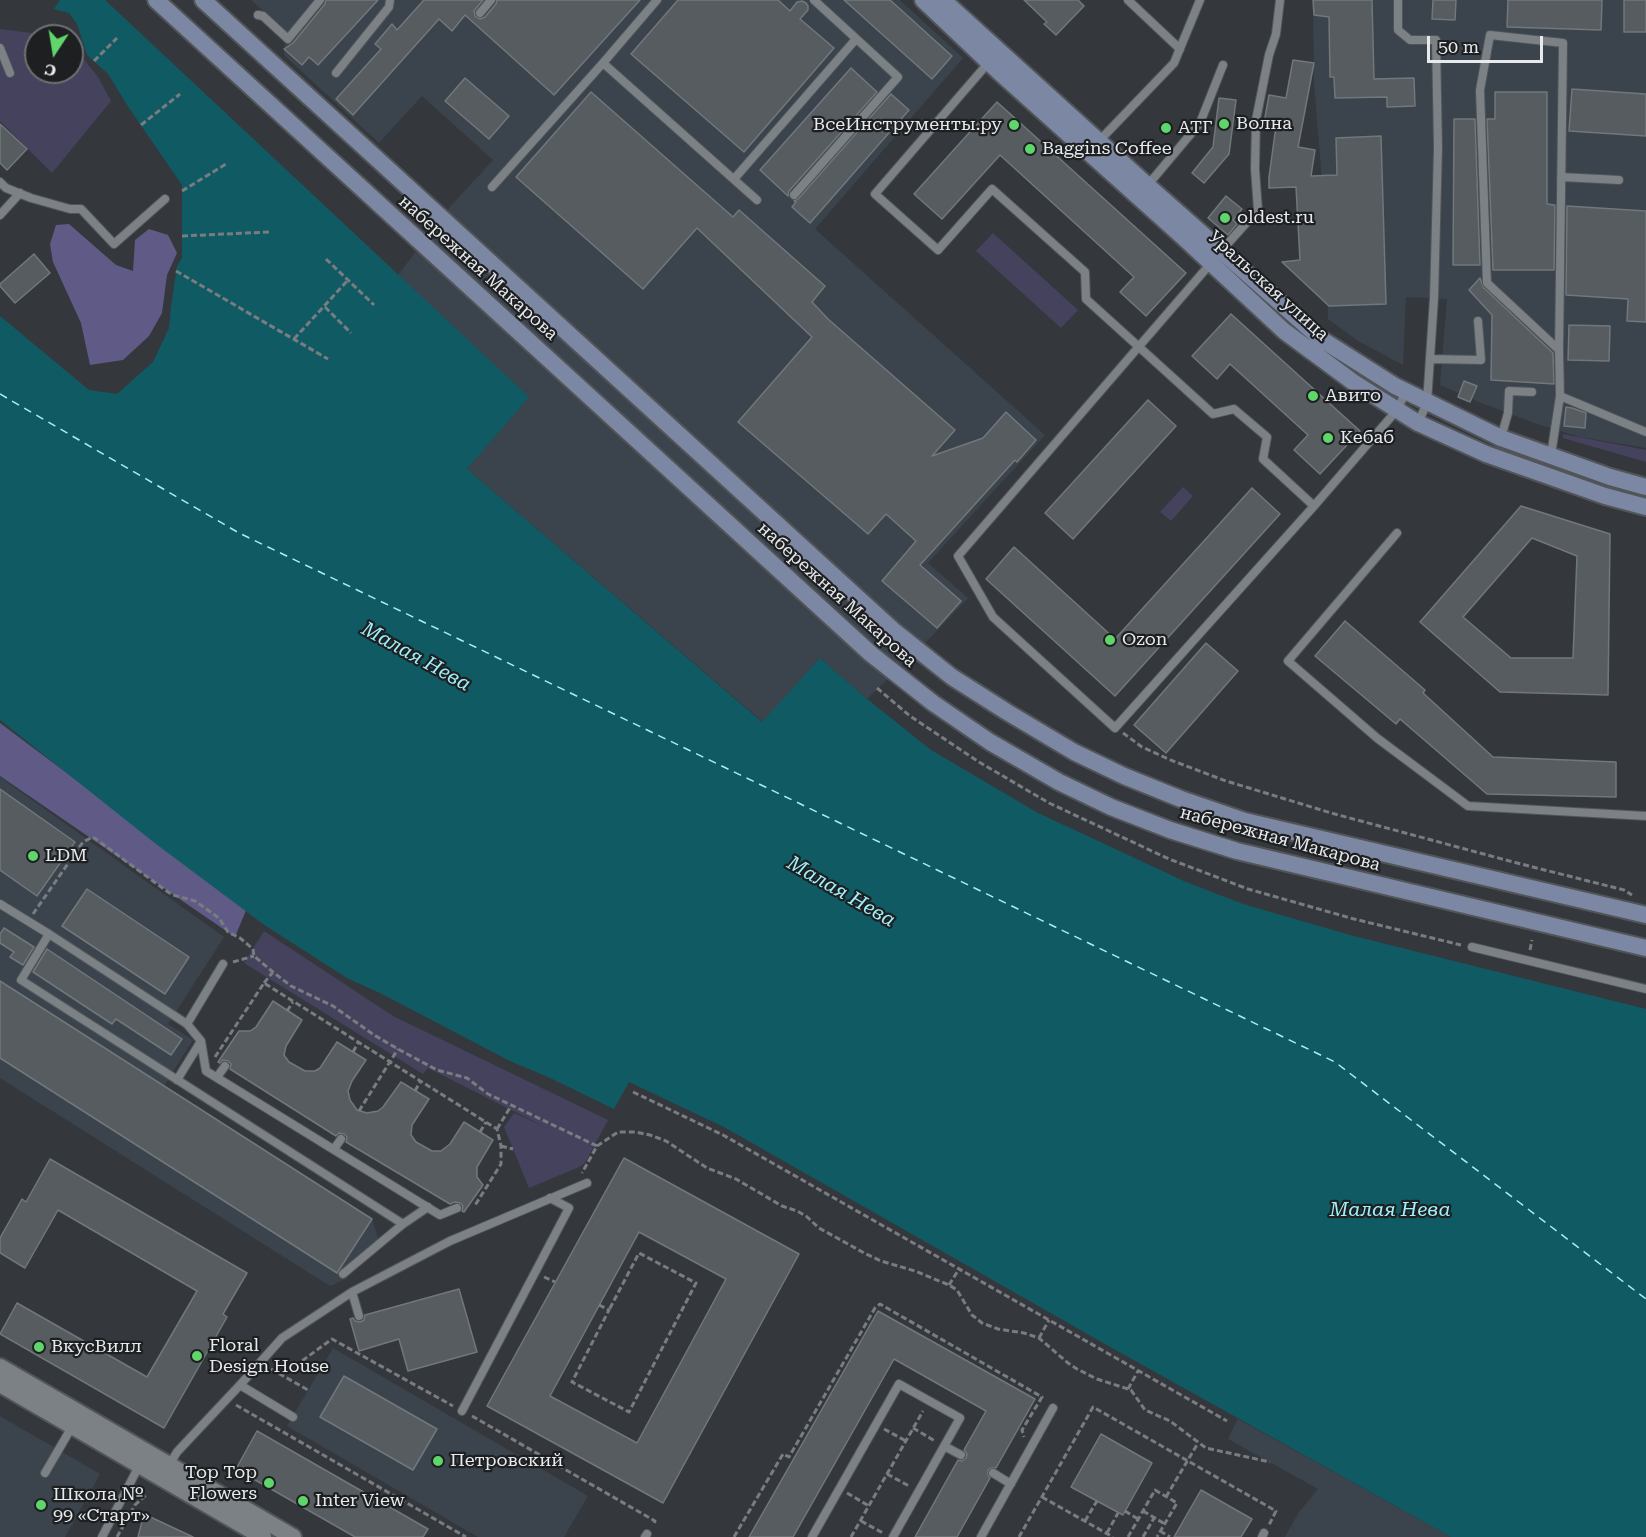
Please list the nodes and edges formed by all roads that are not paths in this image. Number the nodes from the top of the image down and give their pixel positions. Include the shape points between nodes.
1 (156, 0) edge
2 (203, 0) edge
3 (320, 0) edge
4 (390, 0) edge
5 (491, 0) edge
6 (657, 0) edge
7 (814, 0) edge
8 (923, 0) edge
9 (943, 0) edge
10 (1128, 0) edge
11 (1200, 0) edge
12 (1280, 0) edge
13 (1398, 0) edge
14 (480, 13) dead end
15 (258, 15) dead end
16 (856, 39) junction
17 (0, 48) edge
18 (1180, 49) junction
19 (989, 62) junction
20 (603, 63) junction
21 (1223, 64) dead end
22 (10, 73) dead end
23 (336, 73) dead end
24 (1099, 141) junction
25 (1561, 177) junction
26 (734, 179) junction
27 (1619, 180) dead end
28 (0, 182) edge
29 (492, 187) dead end
30 (1143, 191) junction
31 (20, 193) junction
32 (794, 195) dead end
33 (165, 199) dead end
34 (757, 200) dead end
35 (0, 215) edge
36 (1216, 256) junction
37 (1478, 321) dead end
38 (1139, 347) junction
39 (1559, 350) junction
40 (1430, 359) junction
41 (1406, 392) junction
42 (1532, 392) dead end
43 (1560, 396) junction
44 (1427, 403) junction
45 (1397, 410) junction
46 (1418, 423) junction
47 (1646, 432) edge
48 (1501, 438) junction
49 (1551, 457) junction
50 (1646, 487) edge
51 (1314, 506) junction
52 (1646, 507) edge
53 (1397, 533) dead end
54 (1646, 816) edge
55 (0, 904) edge
56 (1646, 915) edge
57 (49, 934) junction
58 (1472, 947) dead end
59 (1646, 948) edge
60 (223, 964) road end
61 (1646, 989) edge
62 (187, 1024) junction
63 (201, 1041) junction
64 (225, 1066) dead end
65 (217, 1077) junction
66 (177, 1080) junction
67 (341, 1139) dead end
68 (333, 1149) junction
69 (587, 1183) dead end
70 (549, 1198) junction
71 (428, 1208) junction
72 (457, 1208) dead end
73 (403, 1224) junction
74 (342, 1274) dead end
75 (352, 1292) junction
76 (360, 1316) dead end
77 (0, 1367) edge
78 (0, 1384) edge
79 (240, 1385) junction
80 (1053, 1408) dead end
81 (462, 1411) road end
82 (293, 1417) dead end
83 (76, 1420) junction
84 (945, 1446) junction
85 (961, 1455) dead end
86 (139, 1466) junction
87 (165, 1472) junction
88 (45, 1473) dead end
89 (993, 1473) dead end
90 (1011, 1484) junction
91 (262, 1531) edge
92 (102, 1537) edge
93 (293, 1537) edge
94 (812, 1537) edge
95 (891, 1537) edge
96 (981, 1537) edge

1 - 59 main road, набережная Макарова via 871,654 990,742 1059,782 1170,830 1259,857
2 - 56 main road, набережная Макарова via 892,630 952,677 1007,712 1124,776 1245,821
3 - 15 lane via 288,39
4 - 23 lane via 389,7
5 - 14 lane
6 - 20 lane
7 - 16 lane
8 - 19 main road, Уральская улица
9 - 24 main road, Уральская улица
10 - 18 lane
11 - 18 lane
12 - 36 lane via 1256,120 1258,210
13 - 40 lane via 1398,30 1410,40 1436,40 1438,148
16 - 26 lane
16 - 32 lane via 898,77
17 - 22 lane
18 - 24 lane via 1174,63
19 - 30 main road, Уральская улица
19 - 38 lane via 875,194 939,250 992,189 1086,272 1086,299
20 - 26 lane
20 - 29 lane
21 - 30 lane via 1200,123
24 - 30 main road, Уральская улица
25 - 27 lane
25 - 39 lane
25 - 39 lane via 1563,43 1490,35 1480,90 1487,283
26 - 34 lane
28 - 31 lane
30 - 36 main road, Уральская улица
31 - 33 lane via 81,209 114,244
31 - 35 lane
36 - 38 lane
36 - 41 main road, Уральская улица via 1321,339
36 - 45 main road, Уральская улица via 1284,331
37 - 40 lane via 1481,360
38 - 51 lane via 1213,414 1234,409 1267,437 1263,459
38 - 51 lane via 958,556 993,617 1115,728
39 - 43 lane
40 - 44 lane
41 - 44 main road, Уральская улица
41 - 45 lane
42 - 48 lane via 1509,391
43 - 47 lane
43 - 49 lane
44 - 46 lane
44 - 48 main road, Уральская улица
45 - 46 main road, Уральская улица
45 - 51 lane
46 - 52 main road, Уральская улица via 1544,476
48 - 49 main road, Уральская улица
49 - 50 main road, Уральская улица
53 - 54 lane via 1288,661 1377,738 1468,806
55 - 57 lane
57 - 62 lane
57 - 66 lane via 21,980
58 - 61 lane
60 - 62 lane
62 - 63 lane
63 - 65 lane via 206,1071
63 - 66 lane
64 - 65 lane
65 - 68 lane
66 - 73 lane
67 - 68 lane
68 - 71 lane
69 - 70 lane
70 - 75 lane via 450,1240
70 - 81 lane via 569,1208
71 - 72 lane via 440,1215
71 - 73 lane
73 - 74 lane
75 - 76 lane
75 - 79 lane via 282,1338
77 - 83 street
78 - 83 street
79 - 82 lane
79 - 87 lane via 177,1452
80 - 90 lane
83 - 86 street
83 - 87 street
83 - 88 lane
84 - 85 lane
84 - 94 lane via 960,1418 899,1384
84 - 95 lane
86 - 87 street
86 - 92 lane
87 - 91 street
89 - 90 lane
90 - 96 lane
91 - 93 street

